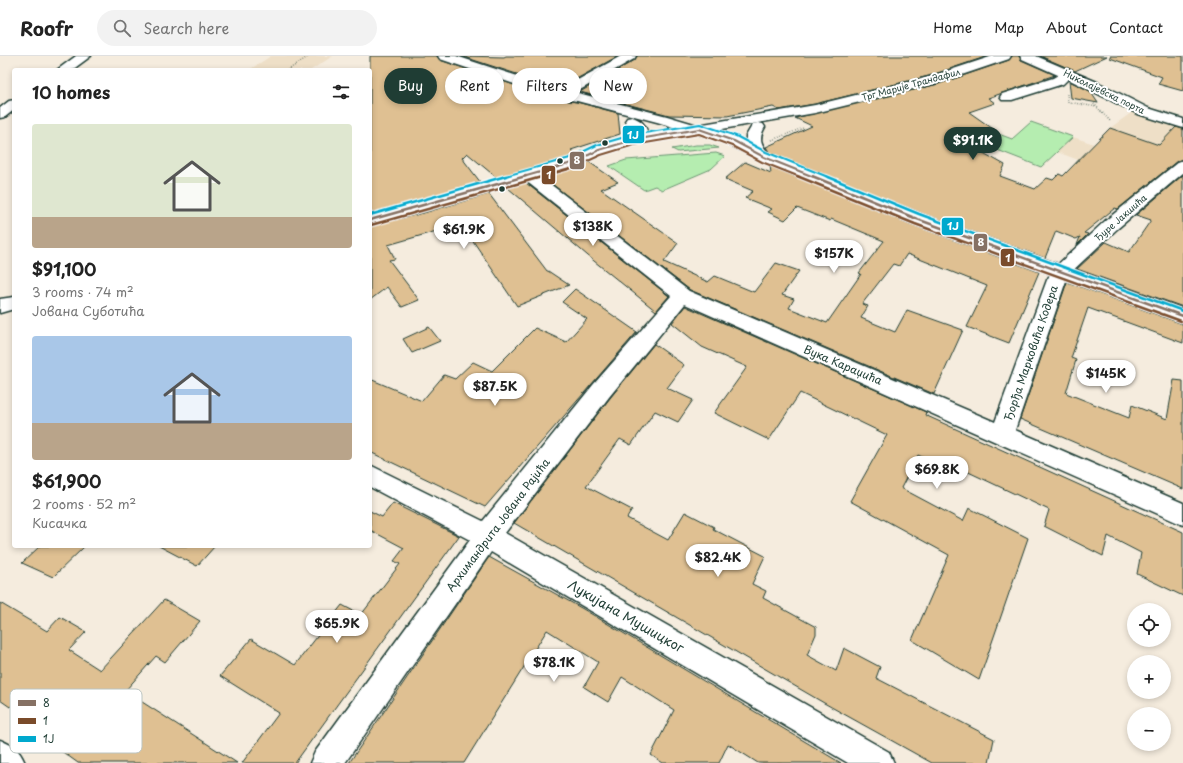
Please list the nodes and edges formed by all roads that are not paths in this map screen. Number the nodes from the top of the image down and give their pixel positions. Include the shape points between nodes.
1 (85, 56) edge
2 (444, 56) edge
3 (630, 56) edge
4 (1005, 56) edge
5 (1026, 56) edge
6 (66, 68) edge
7 (1067, 74) junction
8 (512, 79) edge
9 (581, 84) edge
10 (1006, 97) dead end
11 (581, 98) edge
12 (578, 104) edge
13 (12, 105) edge
14 (815, 109) junction
15 (0, 114) edge
16 (632, 120) junction
17 (1183, 124) edge
18 (758, 127) junction
19 (677, 133) junction
20 (698, 134) junction
21 (716, 135) junction
22 (633, 140) junction
23 (764, 157) junction
24 (572, 163) junction
25 (1183, 165) edge
26 (528, 174) junction
27 (372, 219) edge
28 (1060, 272) junction
29 (682, 295) junction
30 (12, 303) edge
31 (0, 306) edge
32 (1183, 316) edge
33 (1002, 434) junction
34 (372, 476) edge
35 (1183, 514) edge
36 (487, 536) junction
37 (0, 756) edge
38 (9, 763) edge
39 (326, 763) edge
40 (878, 763) edge

1 - 6 street
2 - 8 street
3 - 9 street
4 - 14 street, Трг Марије Трандафил via 933,80
5 - 7 street, Николајевска порта
7 - 10 street via 1058,81
7 - 17 street, Николајевска порта via 1143,111
11 - 20 street
12 - 16 street
13 - 15 street
14 - 18 street, Трг Марије Трандафил via 807,115
14 - 20 street, Трг Марије Трандафил
16 - 19 street
16 - 22 street via 640,131
18 - 21 street, Трг Марије Трандафил
18 - 23 street via 752,136 753,141
19 - 20 street
19 - 22 street
20 - 21 street
20 - 23 street via 741,152
20 - 24 street via 594,160
21 - 23 street via 734,141
22 - 24 street via 599,150
23 - 28 street via 918,219
24 - 26 street
25 - 28 street, Ђуре Јакшића
26 - 27 street
26 - 29 street, Вука Караџића
28 - 32 street
28 - 33 street, Ђорђа Марковића Кодера
29 - 33 street, Вука Караџића
29 - 36 street, Архимандрита Јована Рајића via 601,391
30 - 31 street
33 - 35 street, Вука Караџића
34 - 36 street, Лукијана Мушицког
36 - 39 street, Архимандрита Јована Рајића
36 - 40 street, Лукијана Мушицког
37 - 38 street

